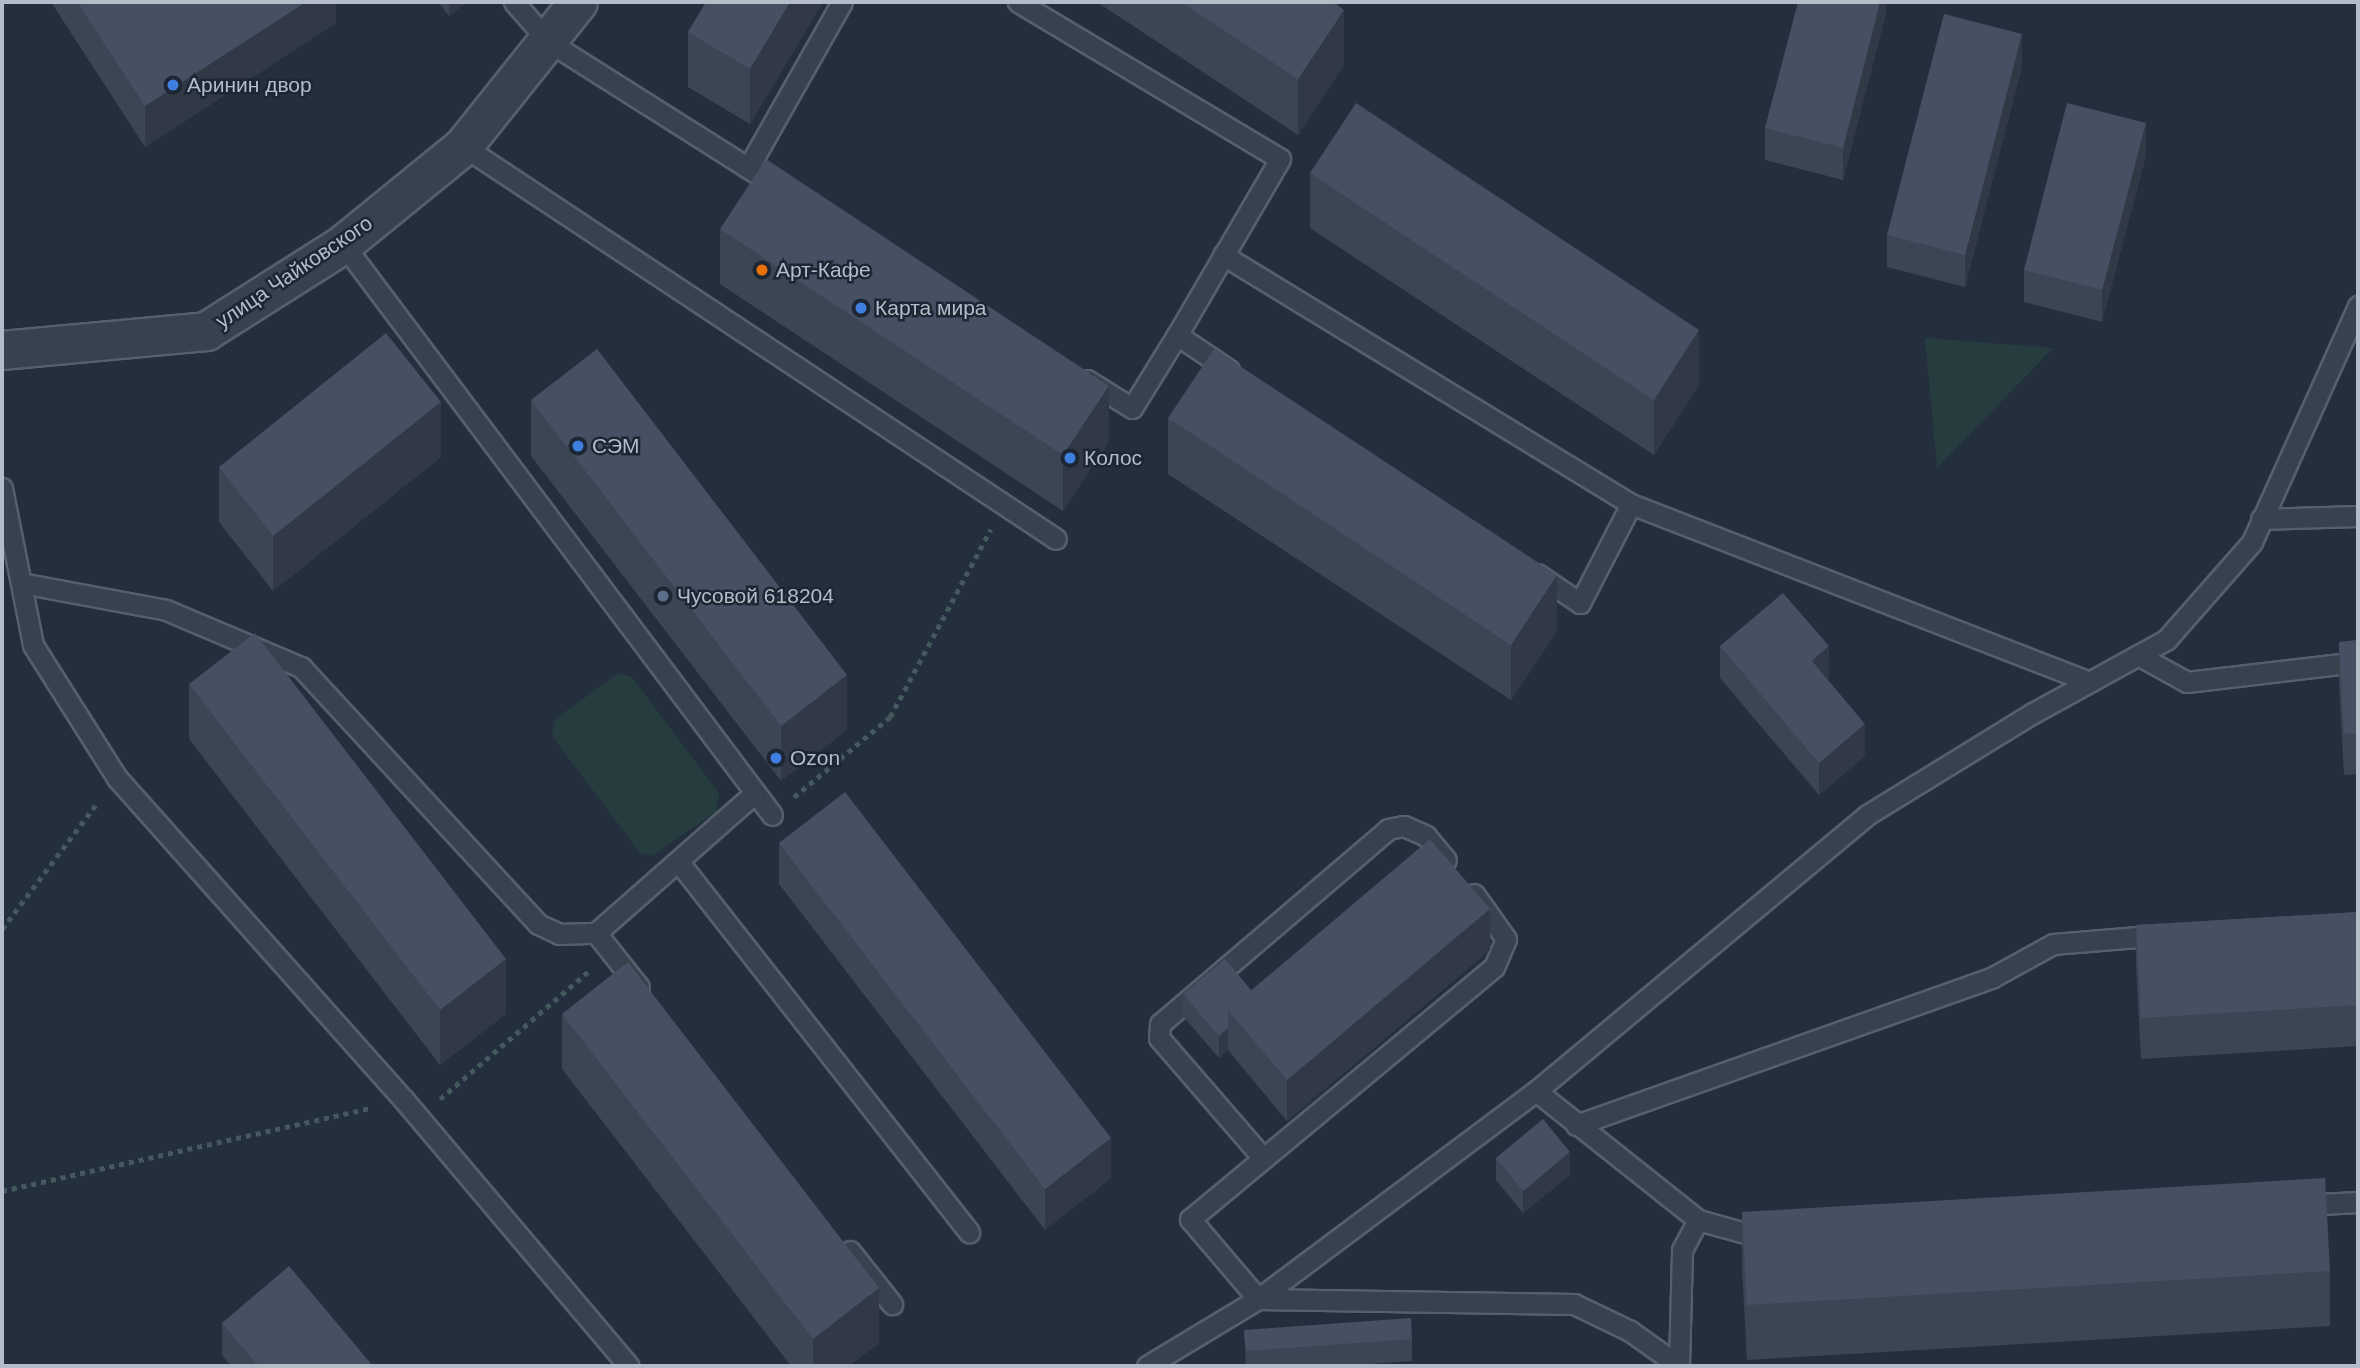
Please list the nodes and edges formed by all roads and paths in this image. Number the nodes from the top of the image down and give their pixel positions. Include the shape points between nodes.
1 (514, 2) edge
2 (578, 2) edge
3 (842, 2) edge
4 (1018, 2) edge
5 (549, 42) junction
6 (463, 146) junction
7 (748, 168) junction
8 (795, 197) edge
9 (343, 244) junction
10 (1223, 255) junction
11 (2358, 306) edge
12 (1177, 335) junction
13 (2, 350) edge
14 (1073, 372) edge
15 (1246, 381) edge
16 (2, 488) edge
17 (1632, 504) junction
18 (2358, 516) edge
19 (2262, 519) junction
20 (1056, 539) dead end
21 (1523, 565) edge
22 (21, 583) junction
23 (2138, 655) junction
24 (2358, 662) edge
25 (2089, 682) junction
26 (117, 778) junction
27 (755, 793) junction
28 (772, 815) dead end
29 (678, 862) junction
30 (2, 926) edge
31 (596, 933) junction
32 (2178, 934) edge
33 (649, 998) edge
34 (1536, 1091) junction
35 (1576, 1125) junction
36 (1263, 1158) junction
37 (2358, 1202) edge
38 (2276, 1207) edge
39 (1698, 1220) junction
40 (970, 1232) dead end
41 (1793, 1233) edge
42 (840, 1239) edge
43 (1258, 1299) junction
44 (892, 1304) dead end
45 (629, 1366) edge
46 (1146, 1366) edge
47 (1679, 1366) edge

1 - 5 lane
2 - 5 street, улица Чайковского
3 - 7 lane
4 - 10 lane via 1280,159
5 - 6 street, улица Чайковского
5 - 7 lane
6 - 9 street, улица Чайковского
6 - 20 lane
7 - 8 lane
9 - 13 street, улица Чайковского via 206,331
9 - 27 lane
10 - 12 lane
10 - 17 lane
11 - 19 lane
12 - 14 lane via 1132,408
12 - 15 lane
16 - 22 lane
17 - 21 lane via 1580,603
17 - 25 lane
18 - 19 lane
19 - 23 lane via 2252,542 2219,582 2166,639
22 - 26 lane via 33,645
22 - 31 lane via 166,610 301,667 538,924 559,934
23 - 24 lane via 2187,682
23 - 25 lane
25 - 34 lane via 1867,815
26 - 30 path
26 - 45 lane via 404,1100
27 - 28 lane
27 - 29 lane
29 - 31 lane
29 - 40 lane
31 - 33 lane
32 - 35 lane via 2053,944 1993,978
34 - 35 lane
34 - 43 lane
35 - 39 lane
36 - 36 lane via 1494,967 1506,939 1426,836 1404,826 1388,829 1160,1024 1159,1038
36 - 43 lane via 1190,1219
37 - 38 lane
39 - 41 lane via 1752,1236
39 - 47 lane via 1682,1250
42 - 44 lane
43 - 46 lane
43 - 47 lane via 1574,1304 1630,1331

